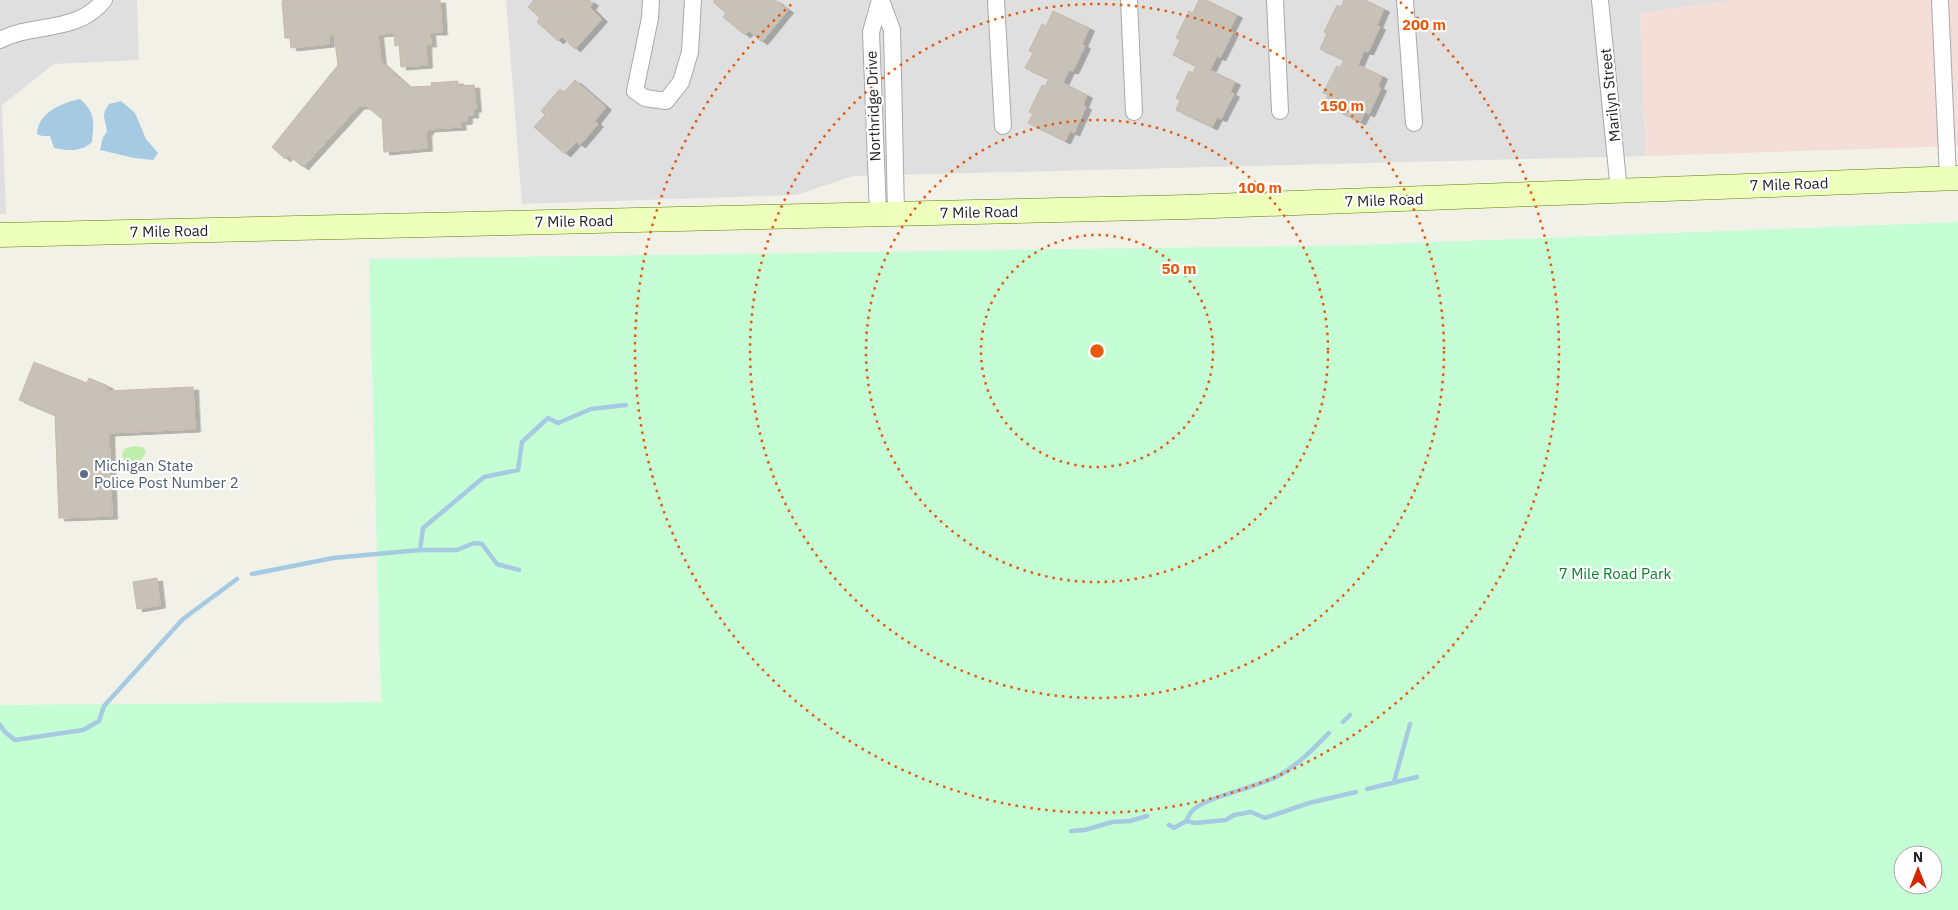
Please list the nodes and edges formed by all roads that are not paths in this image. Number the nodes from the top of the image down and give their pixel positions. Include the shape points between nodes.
1 (104, 0) edge
2 (651, 0) edge
3 (693, 0) edge
4 (880, 0) edge
5 (996, 0) edge
6 (1129, 0) edge
7 (1276, 0) edge
8 (1405, 0) edge
9 (1600, 0) edge
10 (1940, 0) edge
11 (0, 40) edge
12 (1280, 111) dead end
13 (1134, 112) dead end
14 (1414, 122) dead end
15 (1003, 126) dead end
16 (1953, 178) edge
17 (1619, 191) junction
18 (887, 214) junction
19 (0, 235) edge

1 - 11 street via 69,24 11,34
2 - 3 street via 635,91 645,98 666,101 681,82 690,52
4 - 18 street, Northridge Drive via 892,30
5 - 15 street
6 - 13 street
7 - 12 street
8 - 14 street
9 - 17 street, Marilyn Street
10 - 16 street
16 - 17 street, 7 Mile Road
17 - 18 street, 7 Mile Road
18 - 19 street, 7 Mile Road

